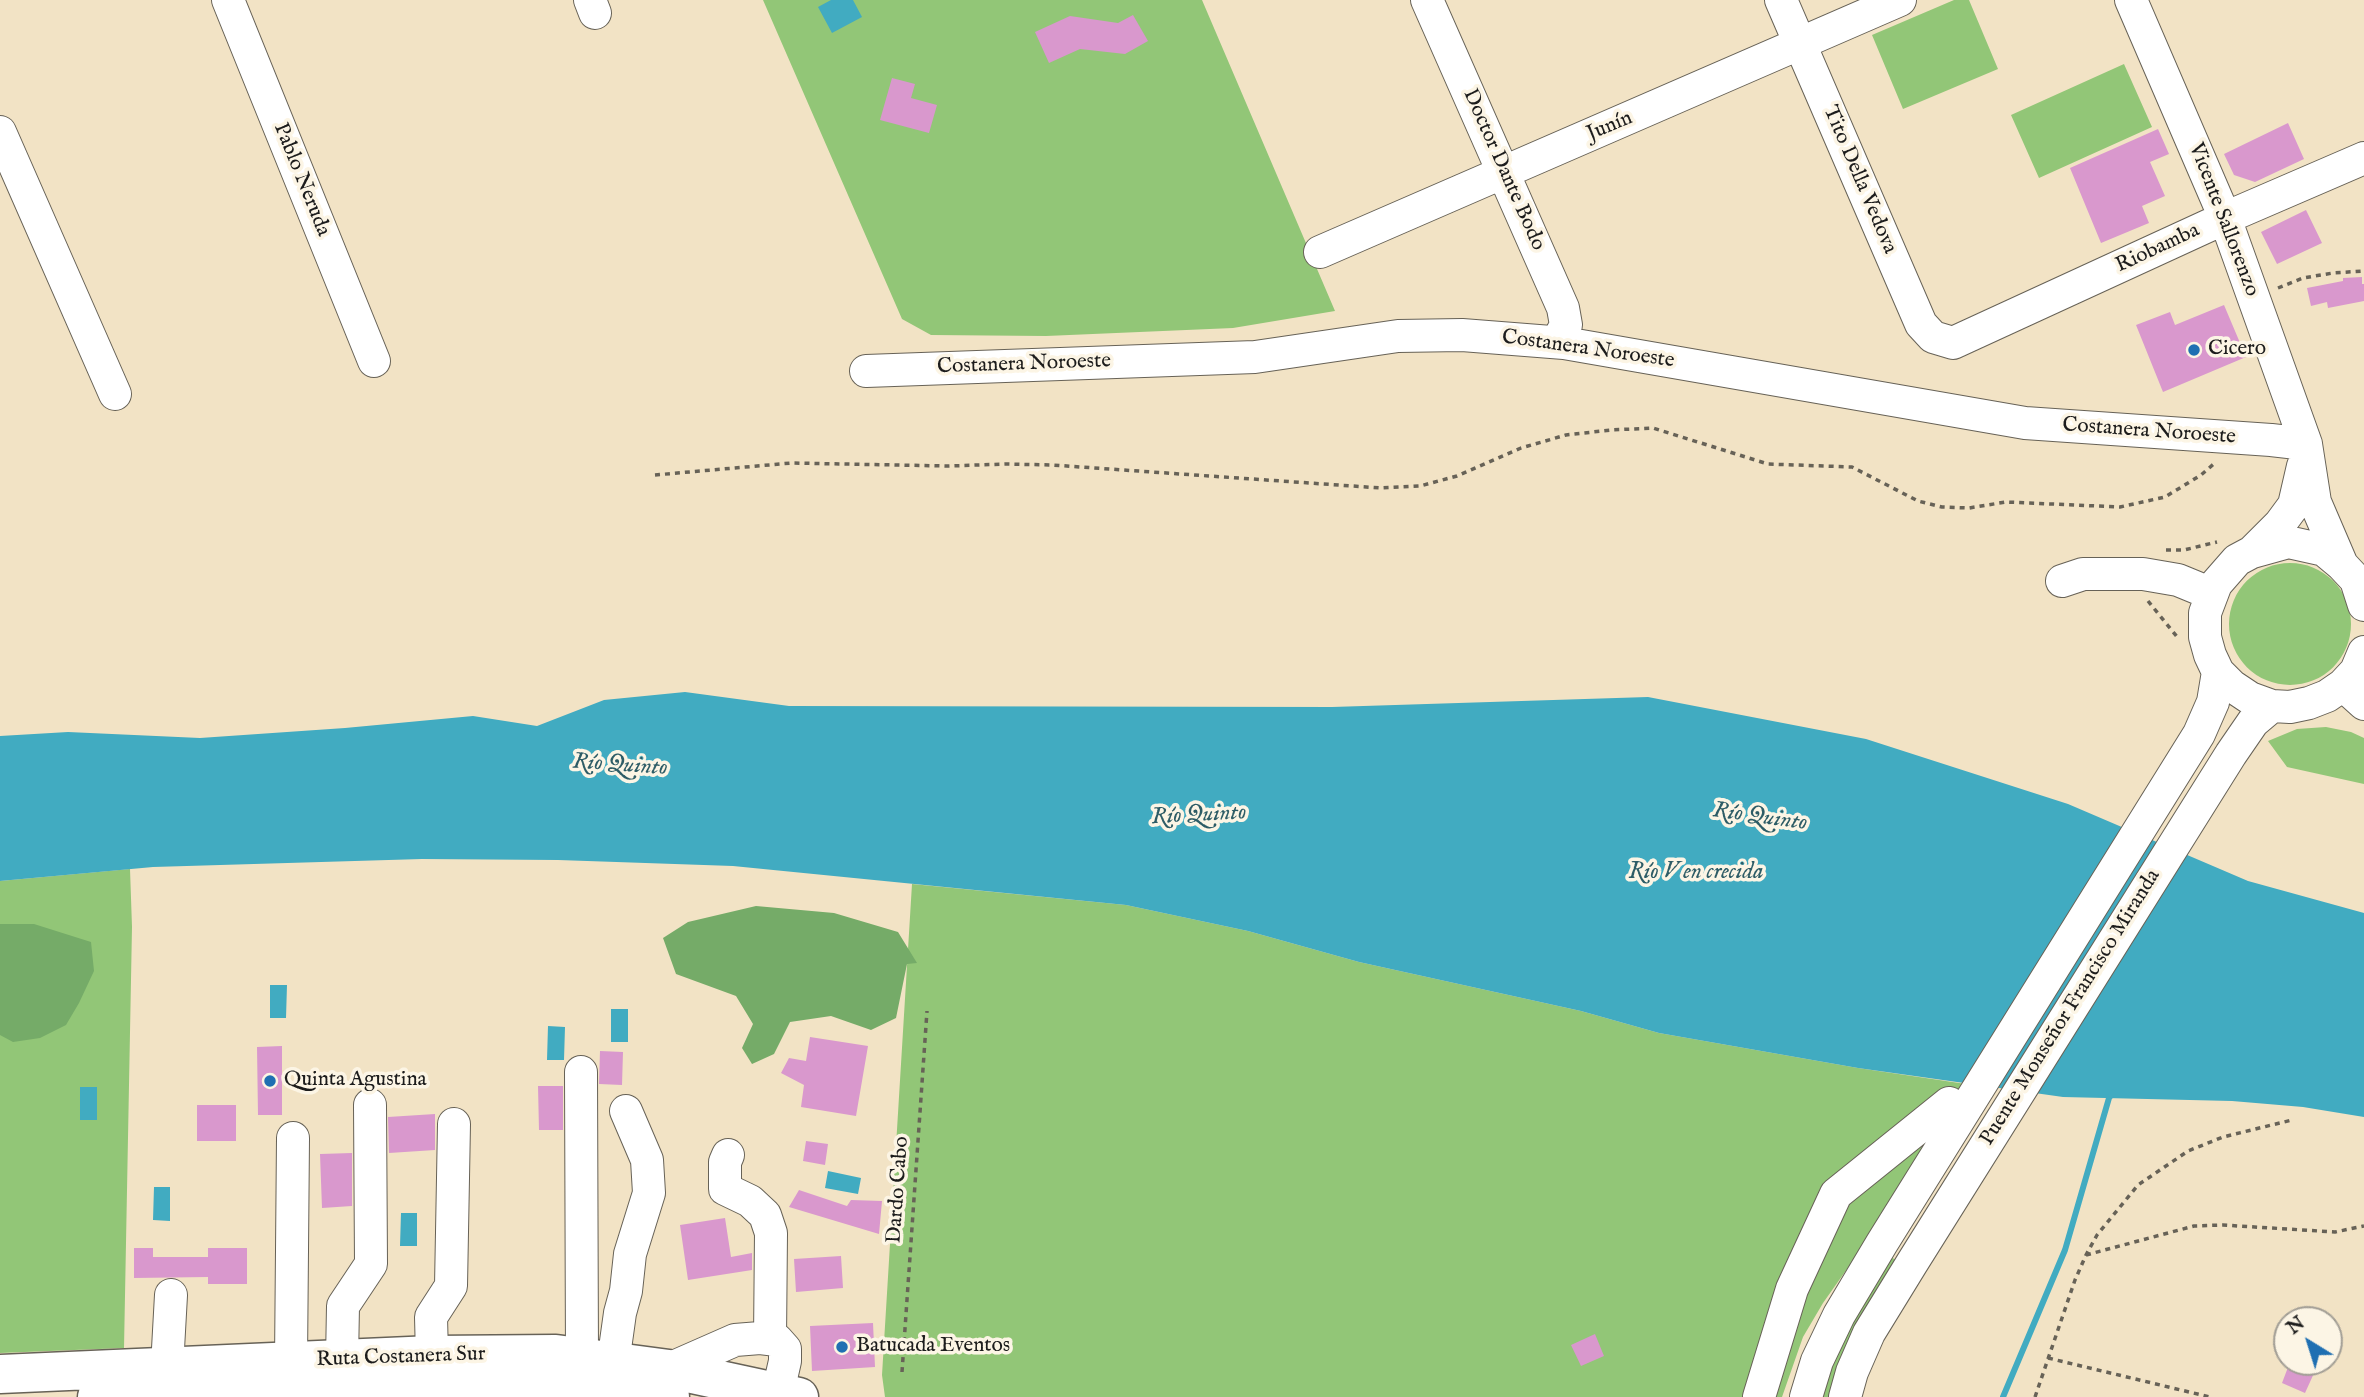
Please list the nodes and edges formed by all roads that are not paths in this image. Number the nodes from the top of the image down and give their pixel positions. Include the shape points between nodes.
1 (228, 0) edge
2 (1427, 0) edge
3 (1780, 0) edge
4 (1900, 0) edge
5 (2132, 0) edge
6 (1800, 44) junction
7 (0, 132) edge
8 (2364, 158) edge
9 (1504, 172) junction
10 (2224, 218) junction
11 (1320, 253) dead end
12 (1558, 342) junction
13 (1953, 343) joint
14 (374, 361) dead end
15 (866, 370) dead end
16 (115, 394) dead end
17 (2306, 444) junction
18 (2239, 545) junction
19 (2342, 565) junction
20 (2062, 580) dead end
21 (2212, 594) junction
22 (2364, 605) edge
23 (2364, 652) edge
24 (2218, 672) junction
25 (2354, 695) edge
26 (2273, 706) junction
27 (581, 1072) dead end
28 (1949, 1103) dead end
29 (370, 1105) dead end
30 (625, 1111) dead end
31 (454, 1124) dead end
32 (293, 1138) dead end
33 (728, 1155) dead end
34 (170, 1295) dead end
35 (770, 1339) junction
36 (432, 1355) junction
37 (342, 1360) junction
38 (598, 1361) junction
39 (290, 1362) junction
40 (167, 1367) junction
41 (0, 1374) edge
42 (670, 1383) edge
43 (788, 1395) edge
44 (91, 1397) edge
45 (1759, 1397) edge
46 (1806, 1397) edge
47 (1844, 1397) edge

1 - 14 street, Pablo Neruda
2 - 9 street, Doctor Dante Bodo
3 - 6 street, Tito Della Vedova
4 - 6 street, Junín
5 - 10 street, Vicente Sallorenzo
6 - 9 street, Junín
6 - 13 street, Tito Della Vedova via 1921,324 1933,337
7 - 16 street
8 - 10 street, Riobamba
9 - 11 street, Junín
9 - 12 street, Doctor Dante Bodo via 1563,308 1566,325
10 - 13 street, Riobamba
10 - 17 street, Vicente Sallorenzo
12 - 15 street, Costanera Noroeste via 1462,335 1398,337 1255,357
12 - 17 street, Costanera Noroeste via 2025,423
17 - 18 street, Vicente Sallorenzo via 2294,505 2280,524
17 - 19 street, Vicente Sallorenzo via 2315,502
18 - 19 street via 2308,545
18 - 21 street, Vicente Sallorenzo via 2237,560
19 - 22 street, Vicente Sallorenzo via 2356,580
20 - 21 street via 2083,574 2143,574 2178,580
21 - 24 street via 2205,613 2205,637
23 - 25 street
24 - 26 street via 2249,698
24 - 46 street, Puente Monseñor Francisco Miranda via 2213,702 2199,734 1839,1315
25 - 26 street
26 - 47 street, Puente Monseñor Francisco Miranda via 2253,722 2231,754 1912,1263 1869,1333
27 - 38 street
28 - 45 street via 1836,1194 1792,1289
29 - 37 street via 371,1264 343,1306
30 - 38 street via 647,1160 649,1193 630,1254 620,1313
31 - 36 street via 451,1286 431,1317
32 - 39 street
33 - 35 street via 725,1189 765,1214 771,1233
34 - 40 street
35 - 42 street via 734,1340
35 - 43 street via 785,1349
36 - 37 main road, Ruta Costanera Sur
36 - 38 main road, Ruta Costanera Sur via 556,1354
37 - 39 main road, Ruta Costanera Sur
38 - 42 main road, Ruta Costanera Sur
39 - 40 main road, Ruta Costanera Sur
40 - 41 main road, Ruta Costanera Sur
42 - 43 main road, Ruta Costanera Sur
42 - 44 main road, Ruta Costanera Sur via 455,1382

